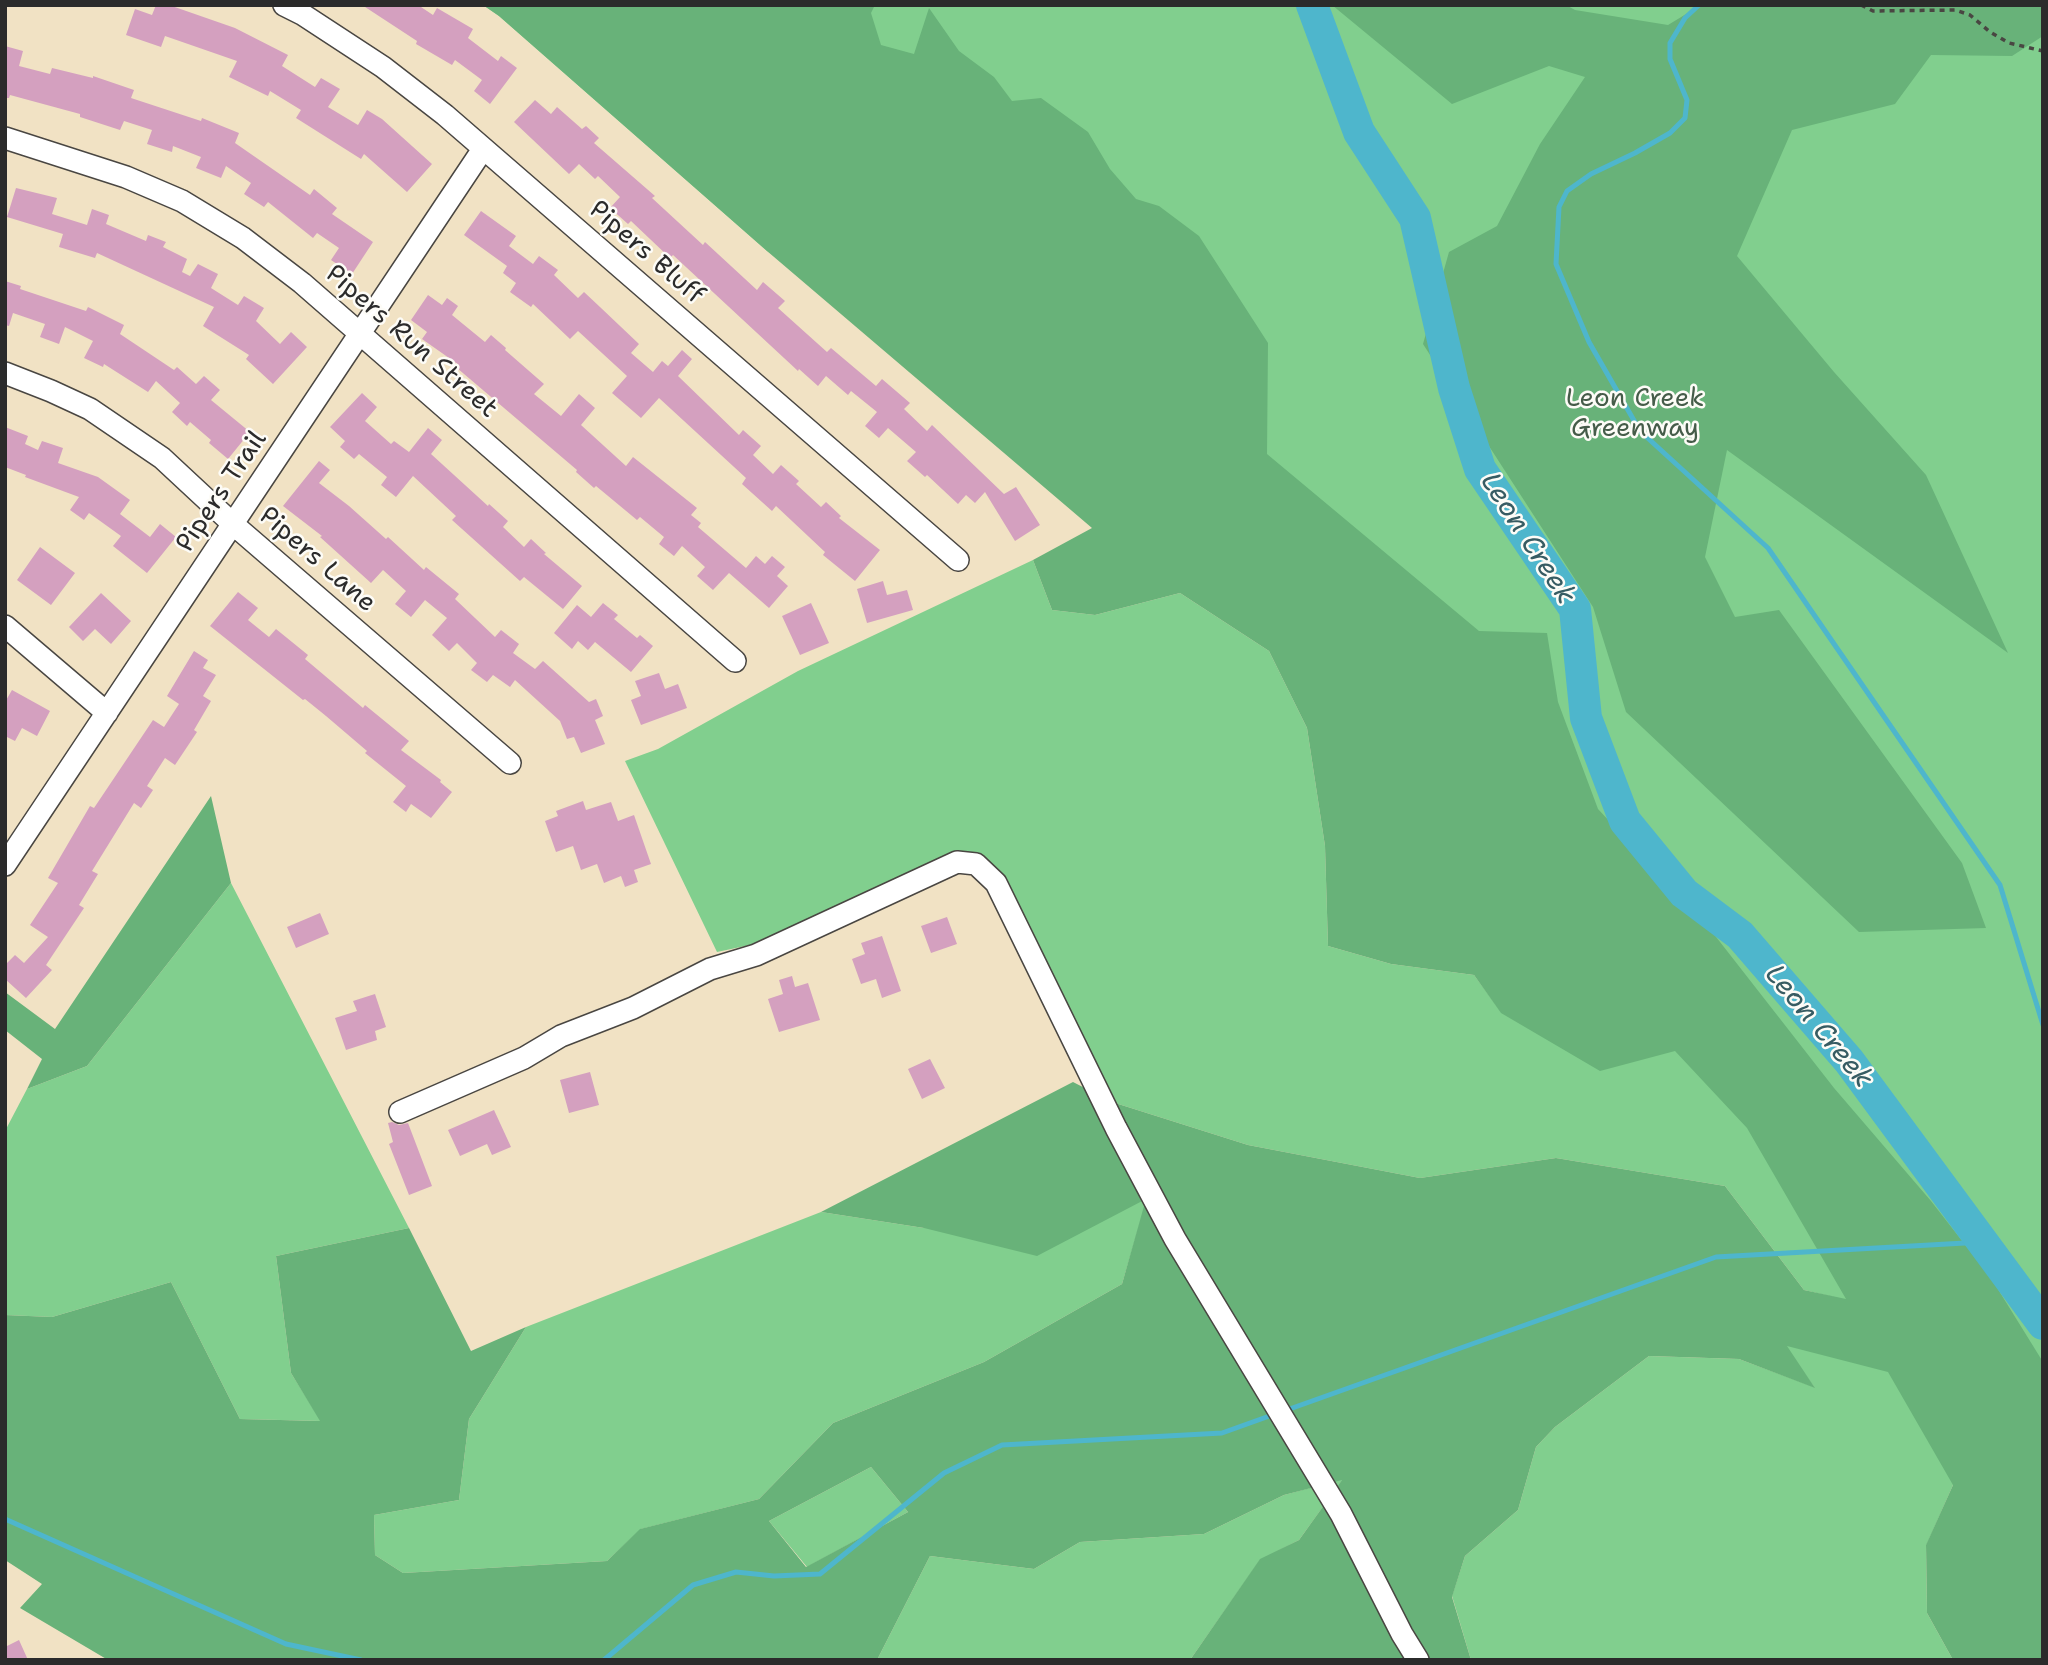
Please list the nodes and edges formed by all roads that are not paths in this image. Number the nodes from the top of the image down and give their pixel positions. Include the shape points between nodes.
1 (284, 5) edge
2 (5, 138) edge
3 (483, 149) junction
4 (359, 335) junction
5 (5, 373) edge
6 (234, 525) junction
7 (958, 560) dead end
8 (5, 626) edge
9 (735, 662) dead end
10 (107, 713) junction
11 (510, 763) dead end
12 (5, 865) edge
13 (400, 1112) dead end
14 (1418, 1660) edge

1 - 3 street, Pipers Bluff via 383,67
2 - 4 street, Pipers Run Street via 182,201 302,283
3 - 4 street, Pipers Trail
3 - 7 street, Pipers Bluff
4 - 6 street, Pipers Trail
4 - 9 street, Pipers Run Street
5 - 6 street, Pipers Lane via 70,400 112,424 162,458
6 - 10 street, Pipers Trail
6 - 11 street, Pipers Lane
8 - 10 street
10 - 12 street, Pipers Trail
13 - 14 street via 710,969 756,955 957,862 976,864 996,883 1175,1239 1341,1514

